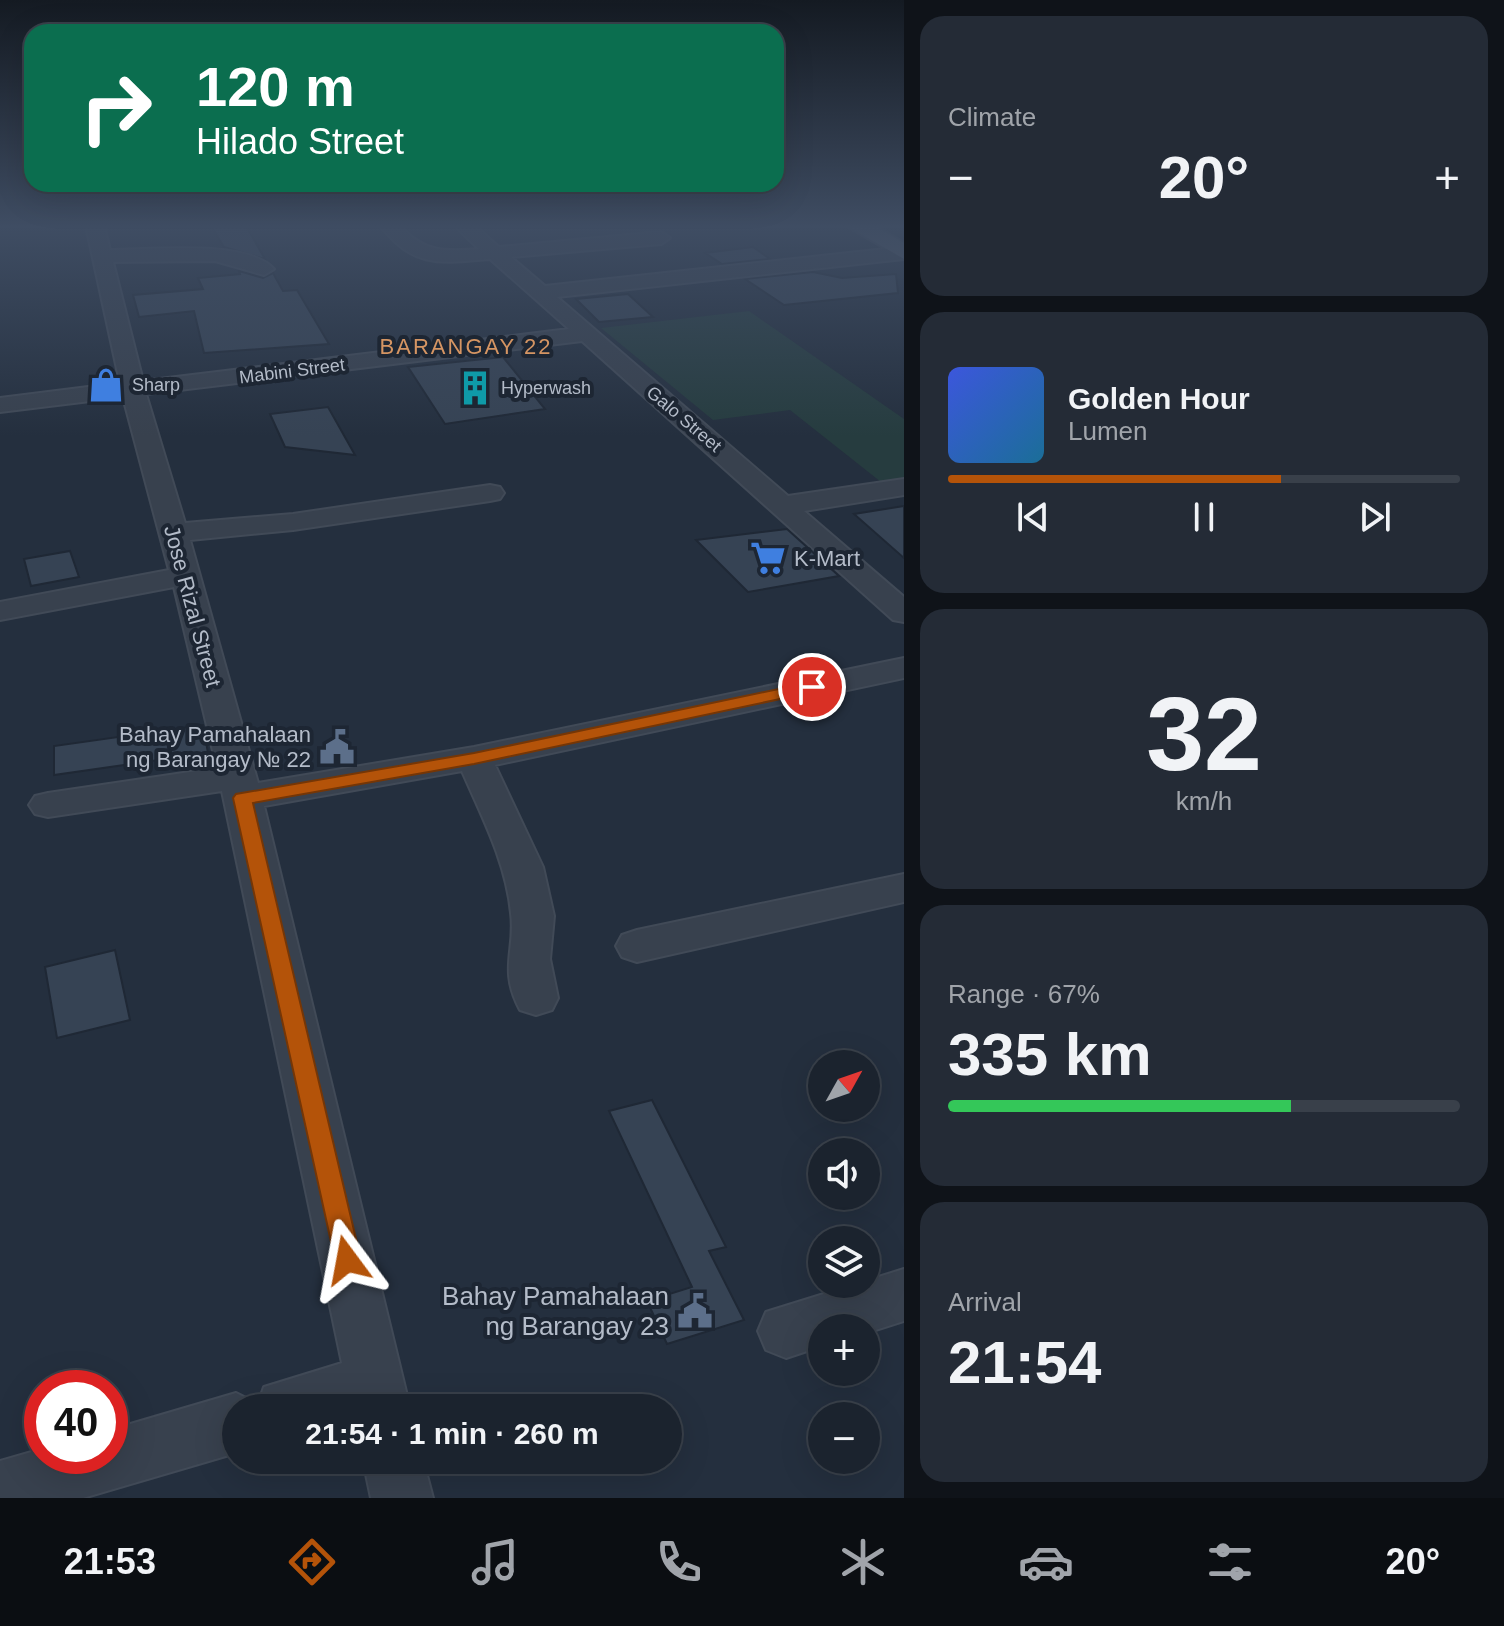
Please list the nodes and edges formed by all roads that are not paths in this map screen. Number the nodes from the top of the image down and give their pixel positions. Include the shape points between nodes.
1 (112, 296) edge
2 (543, 296) edge
3 (584, 334) junction
4 (133, 390) junction
5 (0, 405) edge
6 (904, 487) edge
7 (490, 493) dead end
8 (786, 505) junction
9 (174, 533) junction
10 (186, 576) junction
11 (0, 611) edge
12 (904, 613) edge
13 (904, 668) edge
14 (474, 758) junction
15 (240, 788) junction
16 (48, 805) dead end
17 (904, 888) edge
18 (637, 946) dead end
19 (536, 998) dead end
20 (904, 1295) edge
21 (786, 1331) dead end
22 (378, 1394) edge
23 (222, 1427) edge
24 (396, 1474) edge
25 (0, 1492) edge
26 (402, 1498) edge

1 - 4 street, Jose Rizal Street
2 - 3 street, Galo Street
3 - 4 street, Mabini Street
3 - 8 street, Galo Street
4 - 5 street, Mabini Street
4 - 9 street, Jose Rizal Street
6 - 8 street
7 - 9 street via 293,522
8 - 12 street, Galo Street
9 - 10 street, Jose Rizal Street
10 - 11 street
10 - 15 street, Jose Rizal Street
13 - 14 street
14 - 15 street
14 - 19 street via 523,867 533,916 528,959
15 - 16 street
15 - 22 street, Jose Rizal Street
17 - 18 street
20 - 21 street
23 - 25 street
24 - 26 street

